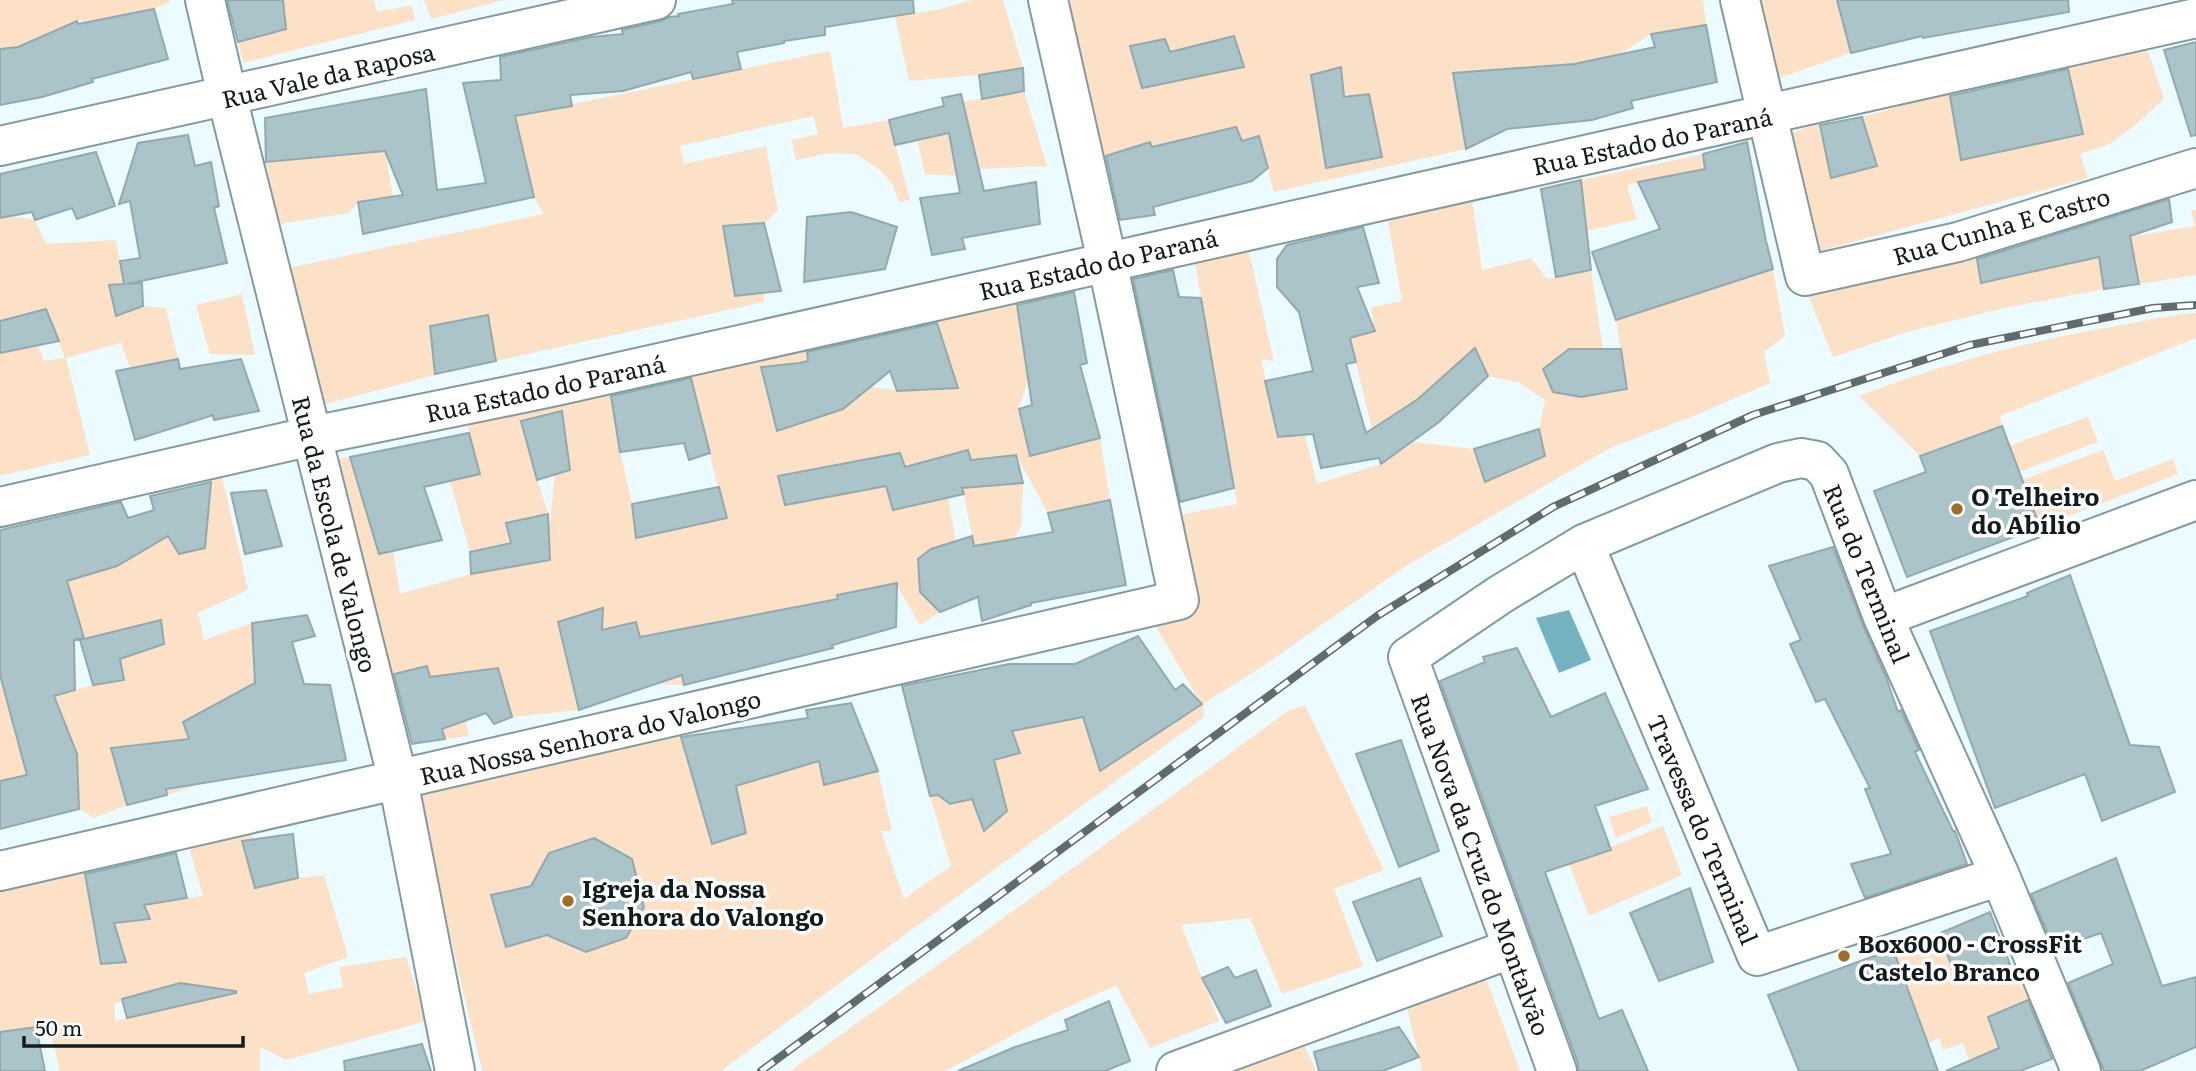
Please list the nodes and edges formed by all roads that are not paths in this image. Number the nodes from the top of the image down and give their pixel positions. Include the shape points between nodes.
1 (205, 0) edge
2 (656, 0) edge
3 (1048, 0) edge
4 (1740, 0) edge
5 (2196, 18) edge
6 (227, 97) junction
7 (1766, 115) junction
8 (0, 146) edge
9 (2196, 168) edge
10 (1107, 261) junction
11 (312, 436) junction
12 (2196, 500) edge
13 (0, 508) edge
14 (1584, 544) junction
15 (1883, 617) junction
16 (1408, 657) joint
17 (398, 780) junction
18 (0, 871) edge
19 (2000, 876) junction
20 (1513, 948) junction
21 (455, 1071) edge
22 (1176, 1071) edge
23 (1557, 1071) edge
24 (2081, 1071) edge

1 - 6 street, Rua da Escola de Valongo
2 - 6 street, Rua Vale da Raposa
3 - 10 street
4 - 7 street
5 - 7 street, Rua Estado do Paraná
6 - 8 street, Rua Vale da Raposa
6 - 11 street, Rua da Escola de Valongo
7 - 9 street, Rua Cunha E Castro via 1805,276 1958,242
7 - 10 street, Rua Estado do Paraná
10 - 11 street, Rua Estado do Paraná via 552,387
10 - 17 street, Rua Nossa Senhora do Valongo via 1179,600
11 - 13 street, Rua Estado do Paraná
11 - 17 street, Rua da Escola de Valongo
12 - 15 street
14 - 15 street, Rua do Terminal via 1777,463 1801,458 1817,461 1829,474
14 - 16 street, Rua do Terminal
14 - 19 street, Travessa do Terminal via 1757,956
15 - 19 street, Rua do Terminal
16 - 20 street, Rua Nova da Cruz do Montalvão
17 - 18 street, Rua Nossa Senhora do Valongo
17 - 21 street, Rua da Escola de Valongo
19 - 24 street, Rua do Terminal
20 - 22 street
20 - 23 street, Rua Nova da Cruz do Montalvão

